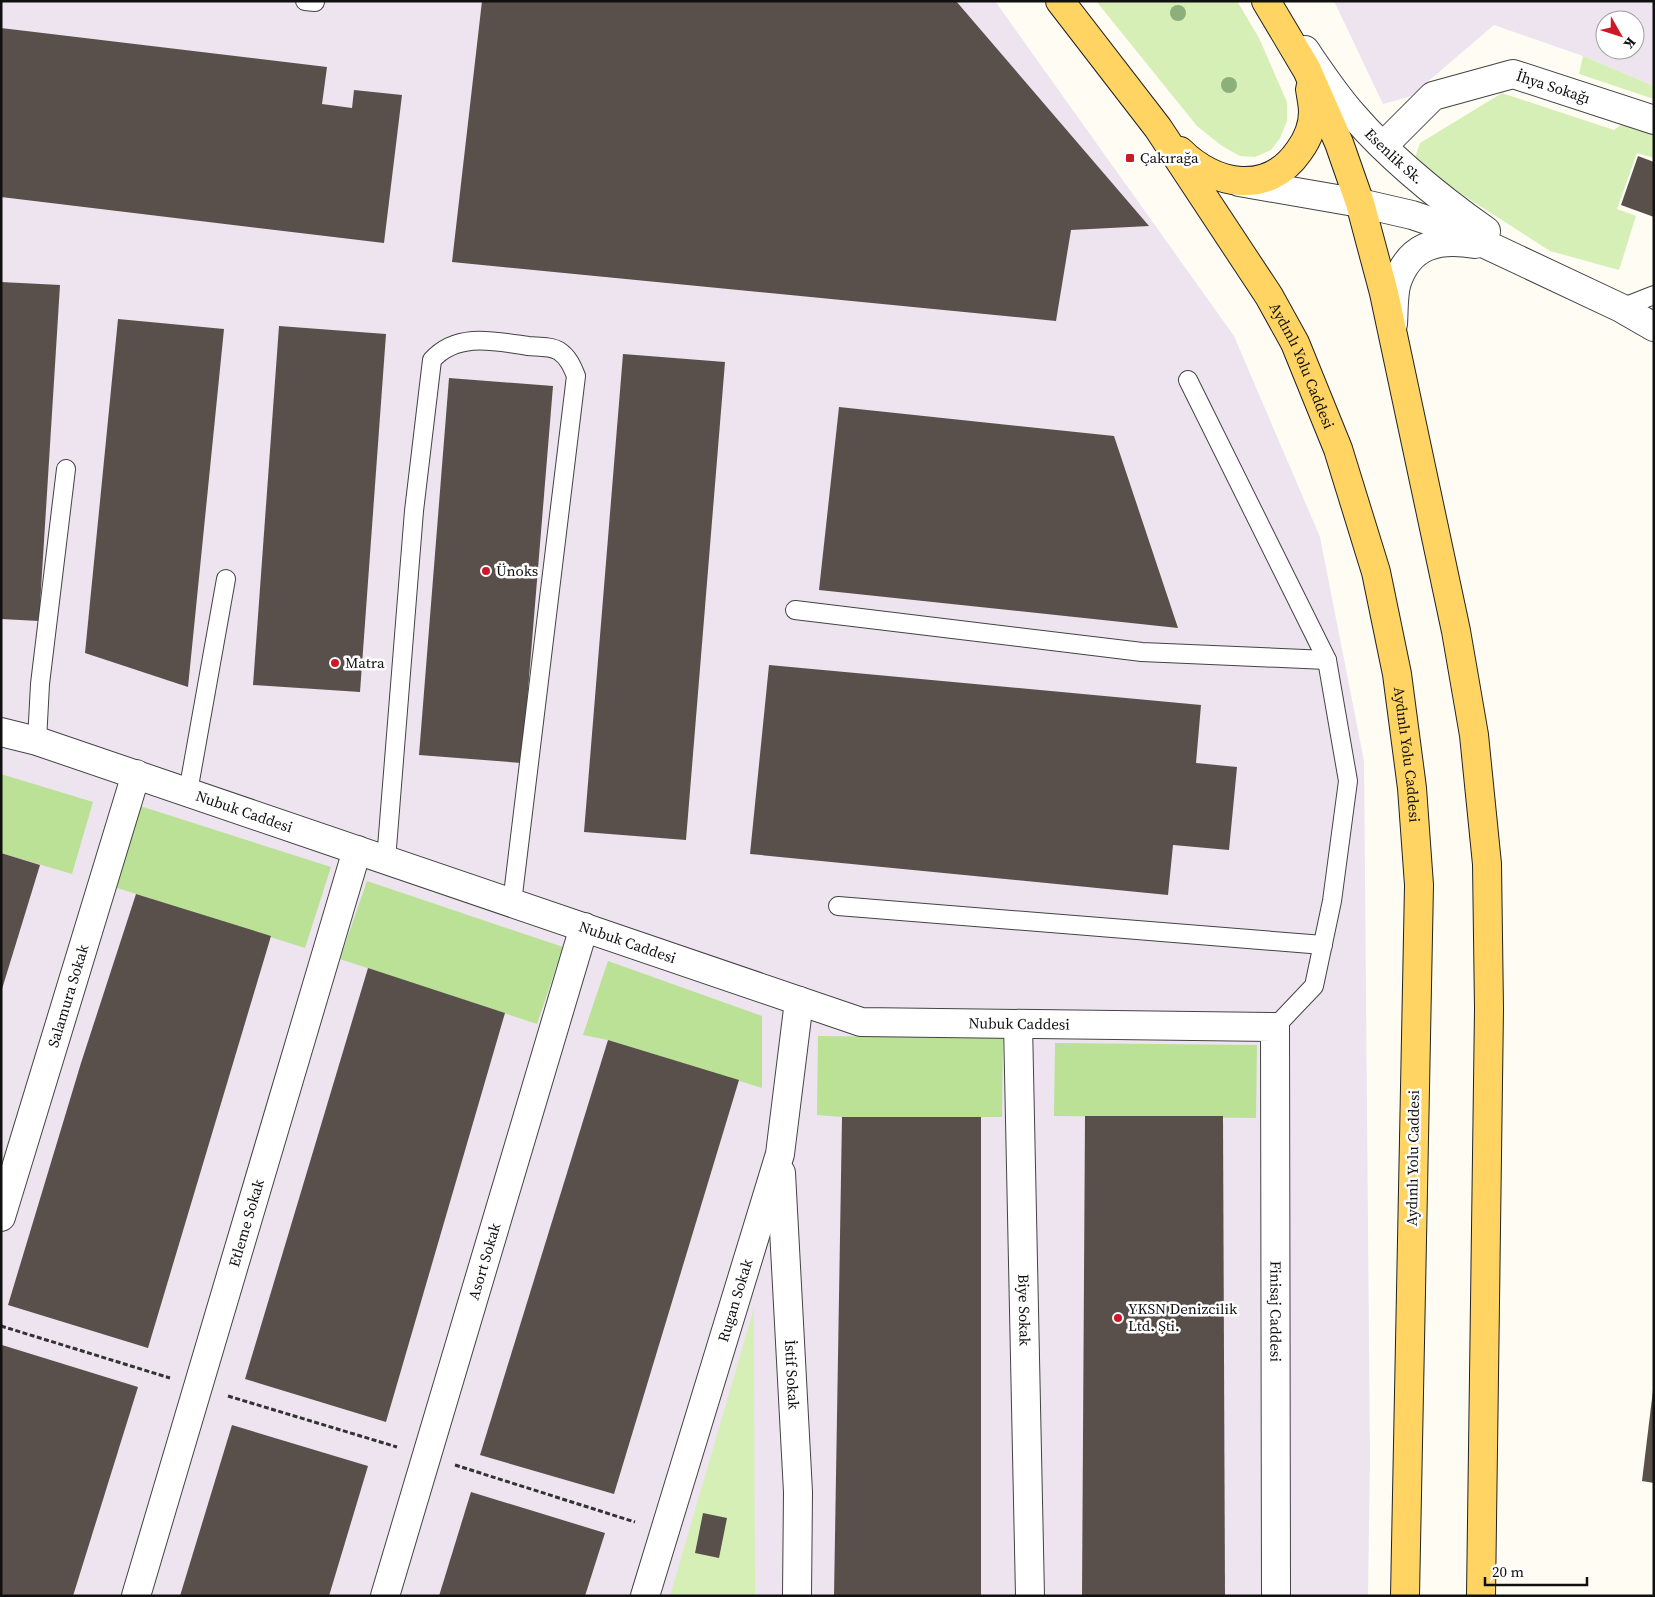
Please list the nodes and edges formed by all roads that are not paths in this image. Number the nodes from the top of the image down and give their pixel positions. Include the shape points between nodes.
1 (1060, 1) edge
2 (1268, 1) edge
3 (1308, 70) junction
4 (1654, 120) edge
5 (1158, 128) junction
6 (1383, 146) junction
7 (1238, 182) junction
8 (1360, 203) junction
9 (1492, 247) junction
10 (1553, 276) junction
11 (1654, 295) edge
12 (1621, 308) junction
13 (1654, 327) edge
14 (1392, 336) junction
15 (1188, 380) dead end
16 (66, 469) dead end
17 (226, 579) dead end
18 (794, 610) dead end
19 (1327, 660) junction
20 (1, 732) edge
21 (37, 741) junction
22 (136, 774) junction
23 (188, 792) junction
24 (357, 850) junction
25 (386, 860) junction
26 (512, 903) junction
27 (838, 906) dead end
28 (584, 927) junction
29 (1323, 945) junction
30 (799, 1001) junction
31 (1018, 1024) junction
32 (1275, 1027) junction
33 (780, 1154) junction
34 (1, 1217) edge
35 (136, 1596) edge
36 (386, 1596) edge
37 (645, 1596) edge
38 (797, 1596) edge
39 (1030, 1596) edge
40 (1276, 1596) edge
41 (1405, 1596) edge
42 (1481, 1596) edge

1 - 5 main road, Aydınlı Yolu Caddesi
2 - 3 main road
2 - 6 street, Esenlik Sk. via 1353,115
3 - 7 main road via 1313,112 1307,140 1293,161 1269,178
3 - 8 main road
4 - 6 street, İhya Sokağı via 1513,74 1433,96
5 - 7 main road via 1186,157 1211,173
5 - 41 main road, Aydınlı Yolu Caddesi via 1249,265 1295,343 1338,449 1356,505 1376,572 1397,674 1412,788 1419,885
6 - 10 street, Esenlik Sk. via 1444,201
7 - 8 street, Esenlik Sk.
8 - 9 street, Esenlik Sk. via 1412,215
8 - 14 main road
9 - 10 street, Esenlik Sk.
9 - 14 street via 1452,240 1425,246 1408,262 1397,283
10 - 12 street, Esenlik Sk.
11 - 12 lane
12 - 13 street, Esenlik Sk.
14 - 42 main road via 1456,631 1474,735 1487,864 1489,1009
15 - 19 lane
16 - 21 lane via 40,684
17 - 23 lane
18 - 19 lane via 1142,652
19 - 29 lane via 1348,781
20 - 21 street, Nubuk Caddesi
21 - 22 street, Nubuk Caddesi
22 - 23 street, Nubuk Caddesi
22 - 34 street, Salamura Sokak
23 - 24 street, Nubuk Caddesi
24 - 25 street, Nubuk Caddesi
24 - 35 street, Etleme Sokak
25 - 26 street, Nubuk Caddesi
25 - 26 lane via 414,511 432,360 452,345 477,339 557,350 570,360 576,376
26 - 28 street, Nubuk Caddesi
27 - 29 lane
28 - 30 street, Nubuk Caddesi
28 - 36 street, Asort Sokak
29 - 32 lane via 1314,986
30 - 31 street, Nubuk Caddesi via 861,1022
30 - 33 street, Rugan Sokak
31 - 32 street, Nubuk Caddesi
31 - 39 street, Biye Sokak
32 - 40 street, Finisaj Caddesi
33 - 37 street, Rugan Sokak
33 - 38 street, İstif Sokak via 798,1492

